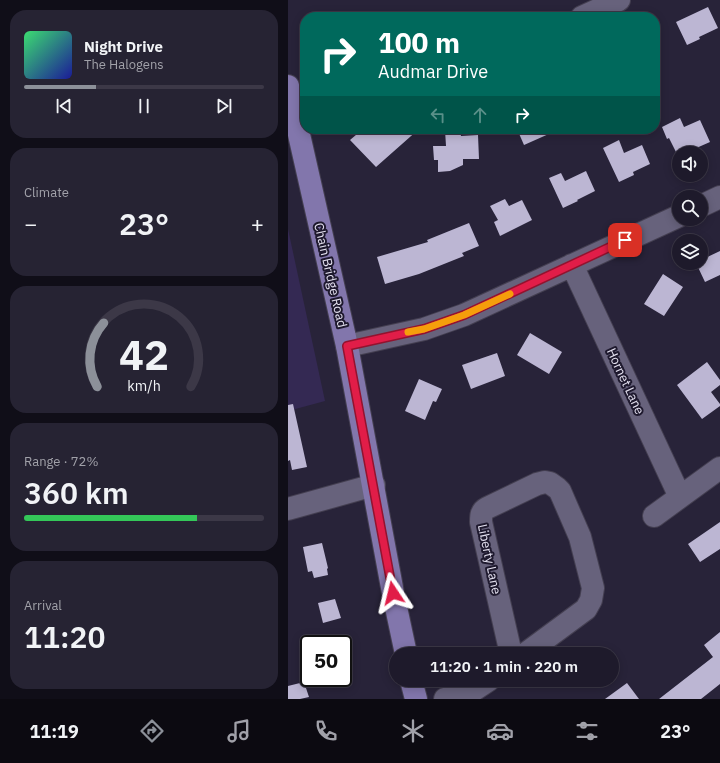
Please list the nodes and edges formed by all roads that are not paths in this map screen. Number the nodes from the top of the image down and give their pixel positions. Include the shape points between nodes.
1 (619, 0) edge
2 (593, 12) edge
3 (288, 86) edge
4 (720, 197) edge
5 (708, 203) edge
6 (672, 219) edge
7 (572, 265) junction
8 (347, 346) junction
9 (720, 468) edge
10 (374, 485) junction
11 (680, 497) junction
12 (288, 509) edge
13 (654, 516) dead end
14 (405, 647) edge
15 (509, 647) edge
16 (535, 647) edge
17 (413, 687) edge
18 (478, 687) edge
19 (416, 699) edge
20 (445, 699) edge

1 - 2 street
3 - 8 main road, Chain Bridge Road
4 - 5 street
6 - 7 street
7 - 8 street via 464,315 424,329
7 - 11 street, Hornet Lane
8 - 10 main road, Chain Bridge Road
9 - 11 street
10 - 12 street
10 - 14 main road, Chain Bridge Road
11 - 13 street
15 - 16 street, Liberty Lane via 481,514 484,509 545,482 554,485 560,491 576,525 593,588 589,604 581,613
17 - 19 main road
18 - 20 street

